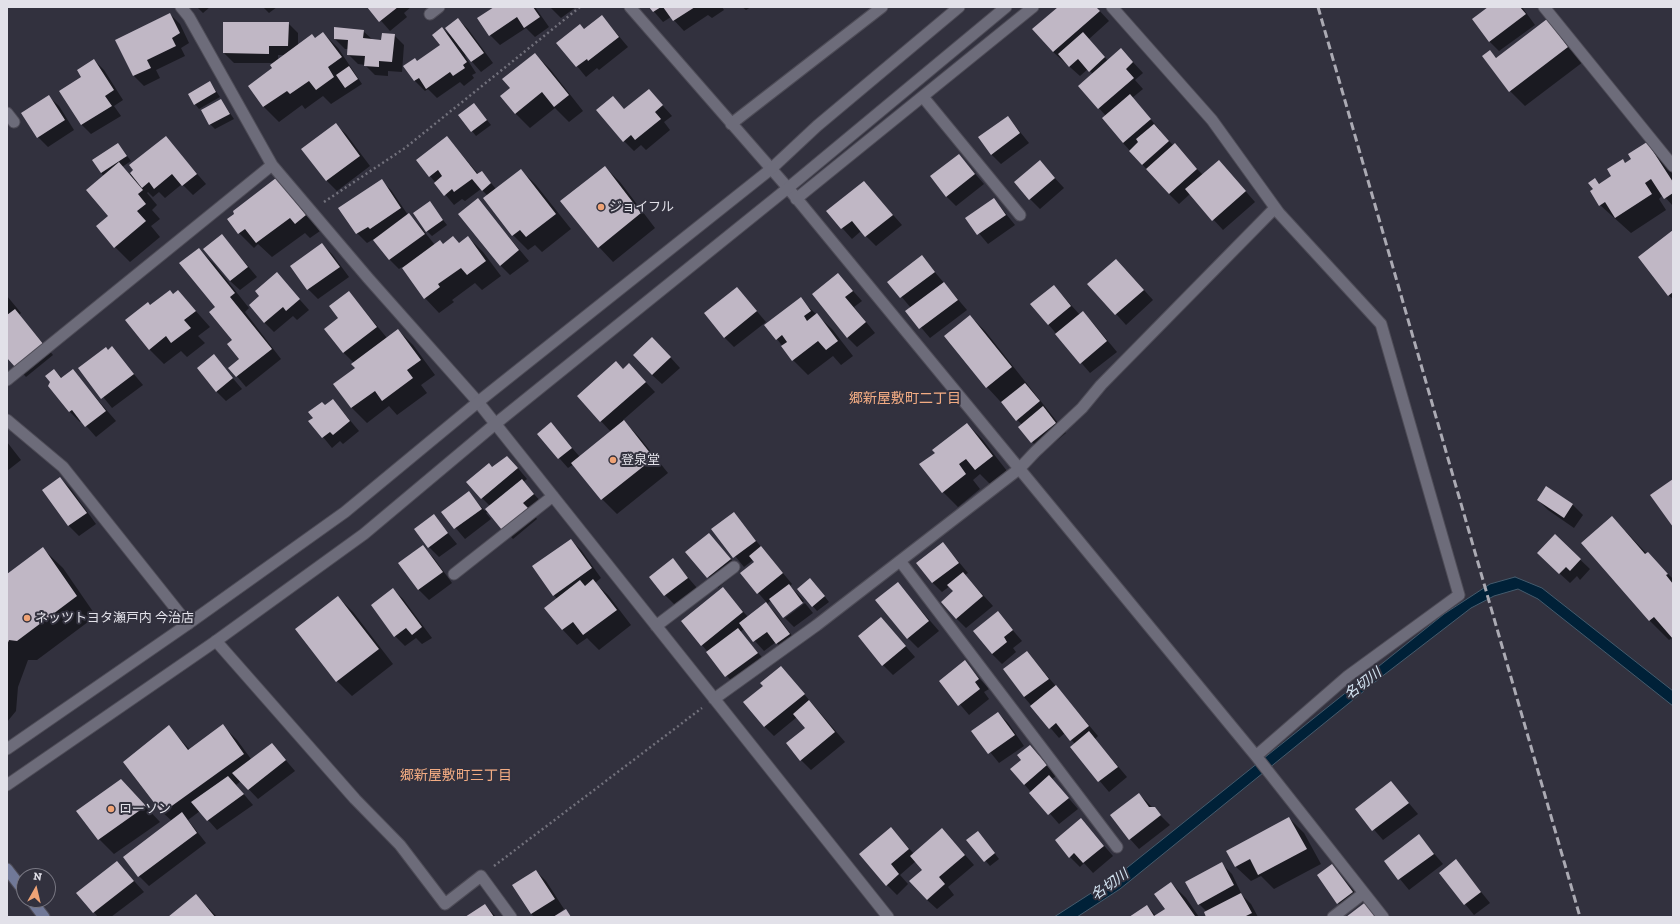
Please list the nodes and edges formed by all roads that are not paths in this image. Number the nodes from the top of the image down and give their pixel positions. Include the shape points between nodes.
1 (181, 7) edge
2 (439, 7) edge
3 (630, 7) edge
4 (882, 7) edge
5 (959, 7) edge
6 (1006, 7) edge
7 (1033, 7) edge
8 (1112, 7) edge
9 (1544, 7) edge
10 (430, 14) dead end
11 (922, 97) junction
12 (7, 113) edge
13 (14, 122) dead end
14 (731, 124) junction
15 (272, 165) junction
16 (1673, 166) edge
17 (771, 168) junction
18 (788, 188) junction
19 (796, 199) junction
20 (1275, 208) junction
21 (1020, 215) dead end
22 (8, 377) edge
23 (478, 402) junction
24 (7, 420) edge
25 (494, 425) junction
26 (1020, 469) junction
27 (553, 496) junction
28 (900, 561) junction
29 (734, 567) dead end
30 (454, 574) dead end
31 (188, 624) junction
32 (656, 626) junction
33 (216, 641) junction
34 (714, 699) junction
35 (7, 749) edge
36 (1256, 756) junction
37 (7, 785) edge
38 (1117, 847) dead end
39 (7, 869) edge
40 (16, 881) edge
41 (1364, 892) junction
42 (37, 908) edge
43 (44, 917) edge
44 (511, 917) edge
45 (888, 917) edge
46 (1333, 917) edge
47 (1383, 917) edge

1 - 15 street
2 - 10 street
3 - 14 street
4 - 14 street
5 - 17 street
6 - 18 street
7 - 11 street
8 - 20 street via 1212,120
9 - 16 street
11 - 19 street
11 - 21 street
12 - 13 street
14 - 17 street
15 - 22 street
15 - 23 street
17 - 18 street
17 - 23 street
18 - 19 street
18 - 25 street
19 - 26 street
20 - 26 street
20 - 36 street via 1381,324 1459,595 1348,676
23 - 25 street
23 - 31 street via 345,512
24 - 31 street via 63,467
25 - 27 street
25 - 33 street via 364,534
26 - 28 street
26 - 36 street
27 - 30 street
27 - 32 street
28 - 34 street
28 - 38 street
29 - 32 street
31 - 35 street
32 - 34 street
33 - 37 street
33 - 44 street via 355,799 400,845 445,904 481,876
34 - 45 street
36 - 41 street
39 - 40 main road
41 - 46 street
41 - 47 street
42 - 43 main road

